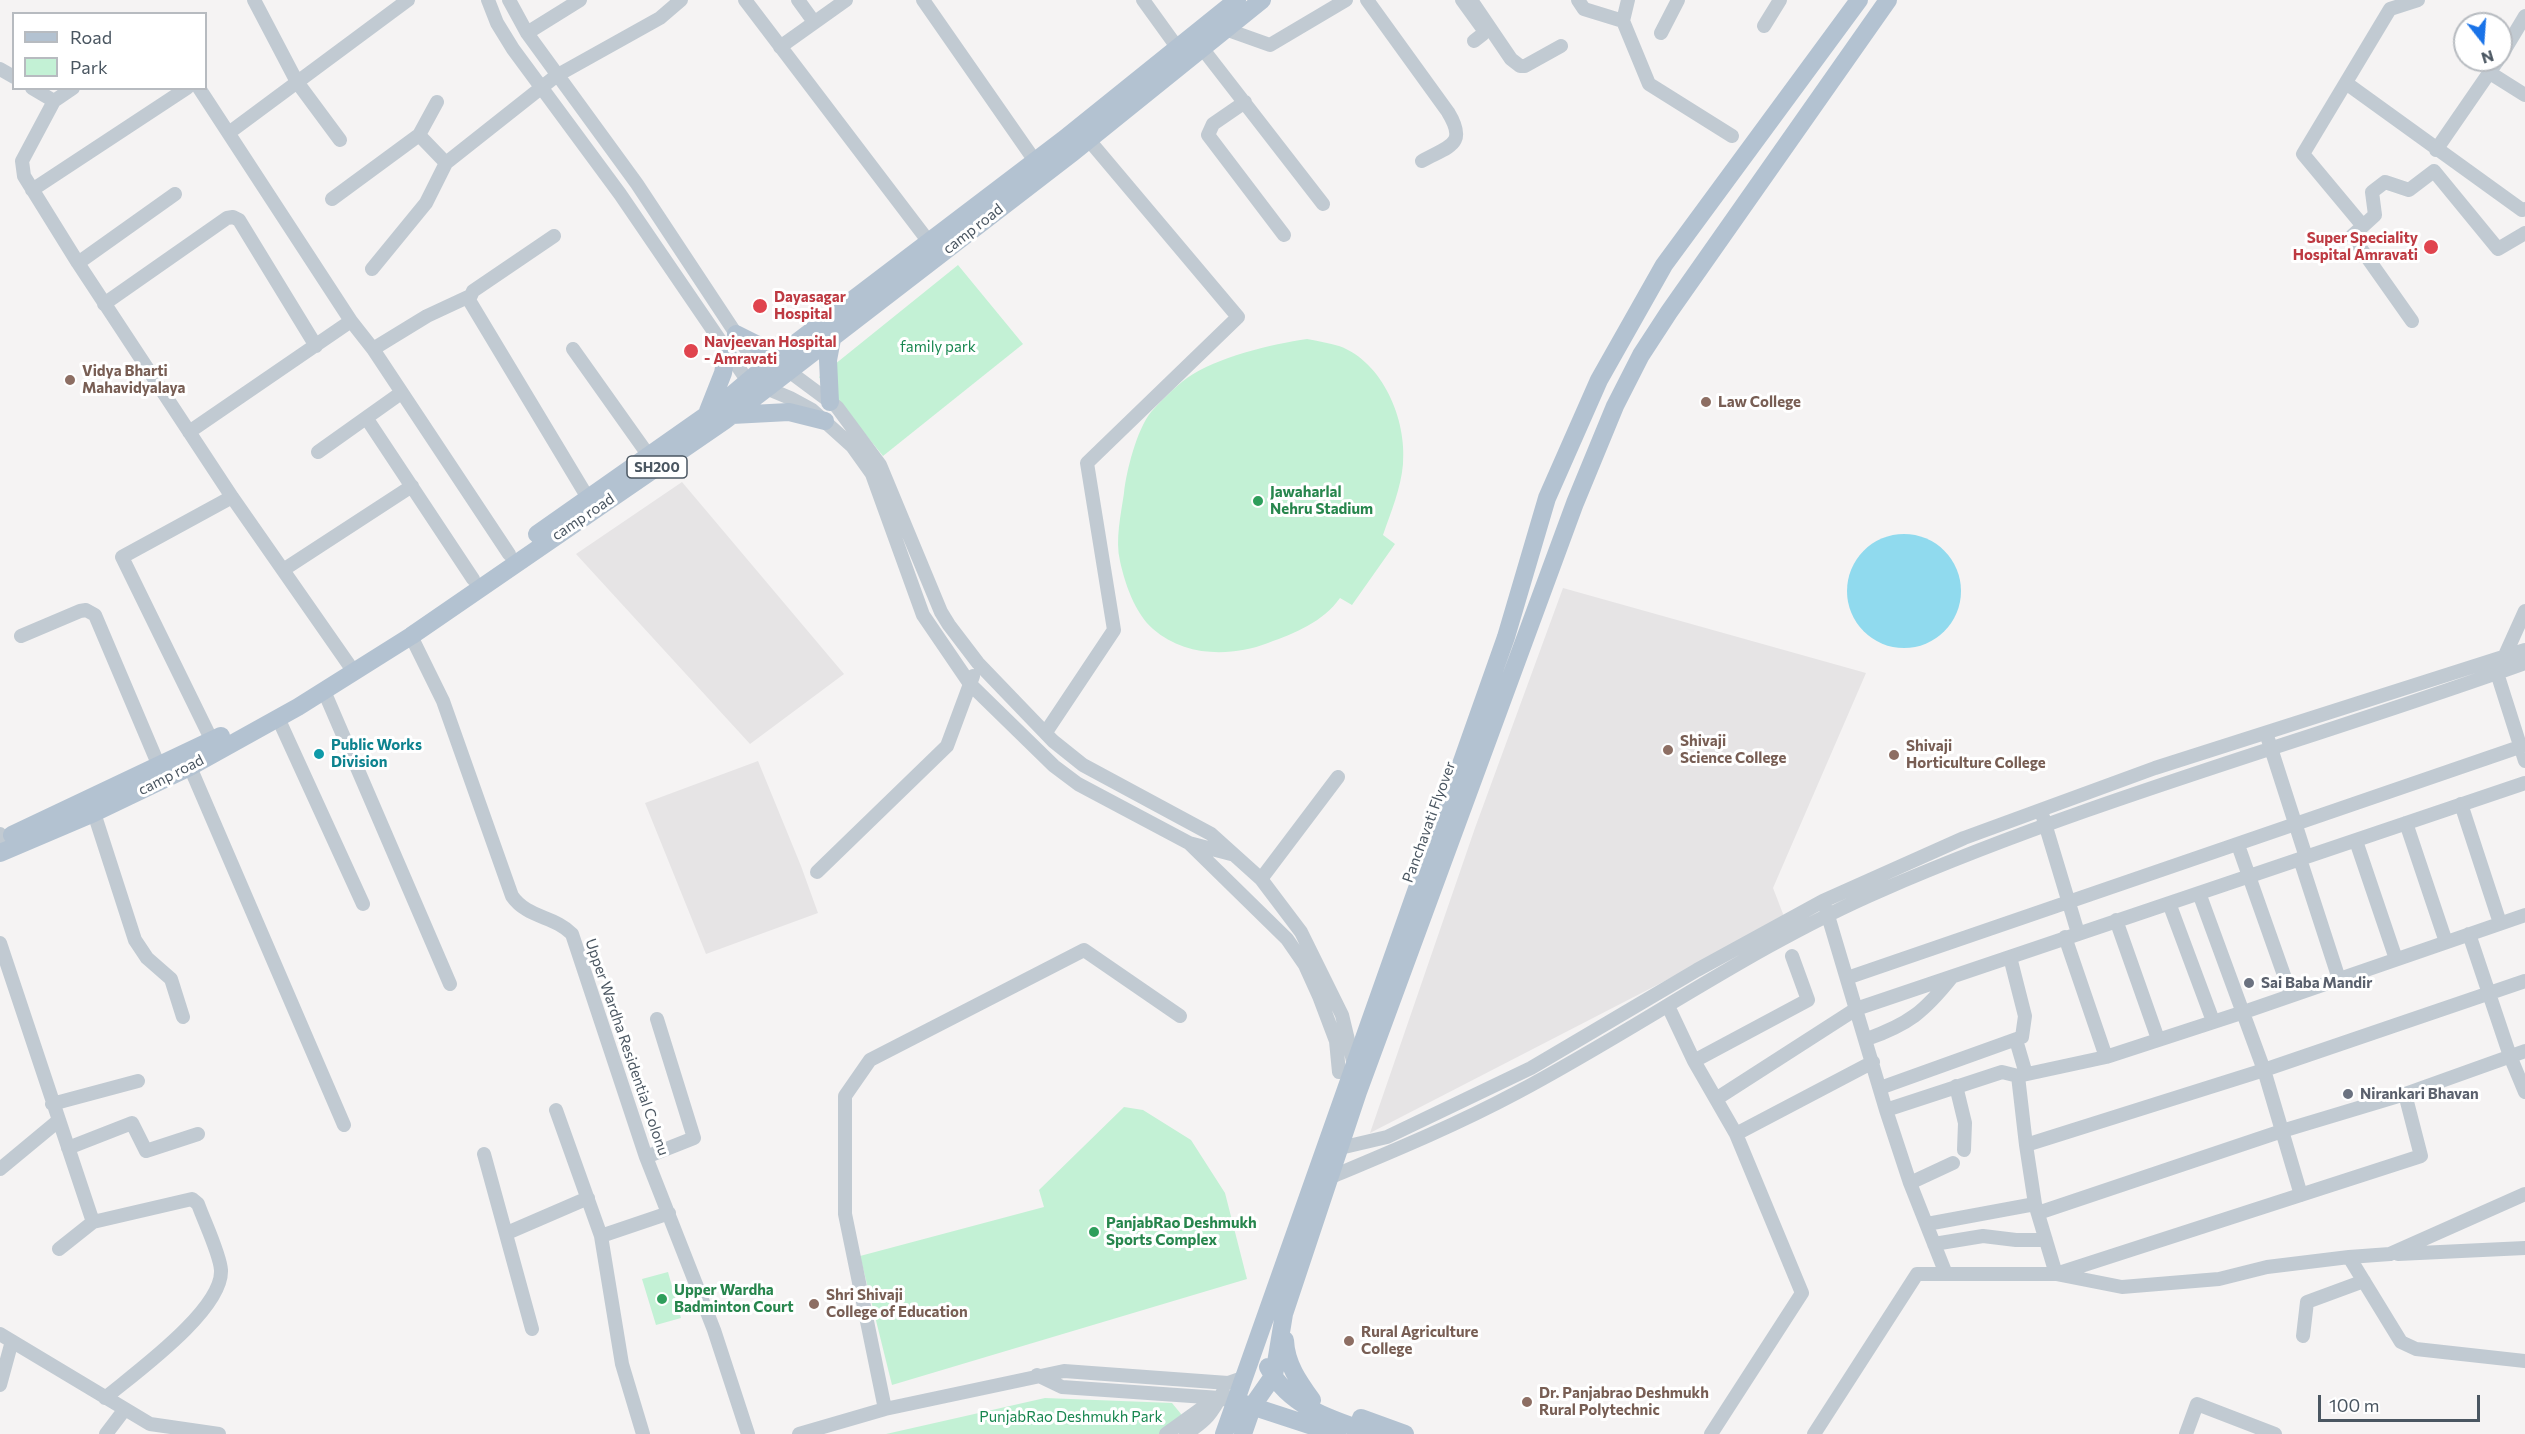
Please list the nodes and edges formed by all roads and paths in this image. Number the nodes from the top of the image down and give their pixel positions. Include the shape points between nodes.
1 (254, 0) edge
2 (408, 0) edge
3 (488, 0) edge
4 (509, 0) edge
5 (580, 0) edge
6 (681, 0) edge
7 (745, 0) edge
8 (798, 0) edge
9 (846, 0) edge
10 (923, 0) edge
11 (1143, 0) edge
12 (1262, 0) edge
13 (1346, 0) edge
14 (1367, 0) edge
15 (1462, 0) edge
16 (1471, 0) edge
17 (1578, 0) edge
18 (1628, 0) edge
19 (1678, 0) edge
20 (1780, 0) edge
21 (1859, 0) edge
22 (2418, 0) edge
23 (1886, 1) edge
24 (1231, 2) edge
25 (2525, 16) edge
26 (1623, 21) junction
27 (814, 22) junction
28 (1764, 26) dead end
29 (1225, 29) junction
30 (527, 33) junction
31 (1661, 33) dead end
32 (2513, 36) edge
33 (1474, 40) dead end
34 (1561, 46) dead end
35 (780, 47) junction
36 (1202, 48) junction
37 (1182, 54) junction
38 (2490, 73) joint
39 (556, 76) junction
40 (297, 82) junction
41 (2346, 83) junction
42 (540, 88) junction
43 (35, 90) edge
44 (70, 90) edge
45 (184, 90) edge
46 (200, 90) edge
47 (2525, 94) edge
48 (54, 101) junction
49 (437, 102) dead end
50 (1245, 102) junction
51 (230, 132) junction
52 (419, 135) junction
53 (1732, 136) dead end
54 (1088, 139) junction
55 (340, 140) dead end
56 (2436, 150) junction
57 (1422, 160) dead end
58 (1035, 161) junction
59 (446, 163) junction
60 (32, 190) junction
61 (176, 194) dead end
62 (332, 199) dead end
63 (1323, 204) dead end
64 (2524, 208) edge
65 (2363, 226) junction
66 (2525, 233) edge
67 (1284, 235) dead end
68 (554, 236) dead end
69 (929, 242) junction
70 (78, 263) junction
71 (372, 268) dead end
72 (470, 296) junction
73 (105, 304) junction
74 (351, 321) junction
75 (2412, 321) dead end
76 (736, 334) junction
77 (832, 339) junction
78 (316, 346) junction
79 (373, 349) junction
80 (573, 349) dead end
81 (727, 351) junction
82 (783, 352) junction
83 (767, 365) junction
84 (790, 372) junction
85 (747, 380) junction
86 (767, 387) junction
87 (401, 393) junction
88 (830, 402) junction
89 (706, 415) junction
90 (732, 415) junction
91 (367, 419) junction
92 (825, 421) junction
93 (189, 432) junction
94 (318, 452) dead end
95 (649, 456) junction
96 (412, 486) junction
97 (232, 497) junction
98 (588, 498) junction
99 (509, 554) junction
100 (283, 570) junction
101 (1524, 576) junction
102 (473, 579) junction
103 (2525, 611) edge
104 (21, 636) dead end
105 (411, 636) junction
106 (2525, 650) edge
107 (2502, 658) junction
108 (978, 663) junction
109 (2525, 663) edge
110 (351, 668) junction
111 (2497, 673) junction
112 (970, 684) junction
113 (324, 691) junction
114 (278, 718) junction
115 (1046, 732) junction
116 (2266, 733) junction
117 (215, 746) junction
118 (2522, 746) edge
119 (2271, 748) junction
120 (2525, 761) edge
121 (159, 766) junction
122 (190, 767) junction
123 (1338, 777) dead end
124 (2525, 783) edge
125 (2461, 804) junction
126 (2040, 809) junction
127 (94, 813) junction
128 (2406, 823) junction
129 (2046, 825) junction
130 (2295, 825) junction
131 (2356, 841) junction
132 (1, 842) edge
133 (1189, 843) junction
134 (2238, 845) junction
135 (1233, 855) junction
136 (2303, 858) junction
137 (817, 872) dead end
138 (2250, 876) junction
139 (1261, 879) junction
140 (2199, 893) junction
141 (1823, 901) junction
142 (2068, 901) junction
143 (2169, 903) junction
144 (363, 904) dead end
145 (2525, 915) edge
146 (1829, 916) junction
147 (2116, 921) junction
148 (2500, 923) junction
149 (2469, 934) junction
150 (2072, 935) junction
151 (2446, 942) junction
152 (0, 943) edge
153 (1792, 956) dead end
154 (2010, 957) junction
155 (2396, 959) junction
156 (1952, 977) junction
157 (1847, 978) junction
158 (2339, 979) junction
159 (2525, 981) edge
160 (450, 984) dead end
161 (2490, 993) junction
162 (2291, 995) junction
163 (1668, 1006) junction
164 (1856, 1009) junction
165 (2244, 1012) junction
166 (1180, 1016) dead end
167 (183, 1017) dead end
168 (657, 1019) dead end
169 (2213, 1021) junction
170 (1601, 1027) junction
171 (1867, 1039) junction
172 (2158, 1039) junction
173 (1609, 1040) junction
174 (2016, 1040) junction
175 (2525, 1051) edge
176 (2510, 1056) junction
177 (2106, 1057) junction
178 (1695, 1061) junction
179 (1873, 1062) junction
180 (1346, 1069) junction
181 (2264, 1070) junction
182 (2022, 1075) junction
183 (138, 1081) dead end
184 (1956, 1086) junction
185 (1880, 1089) junction
186 (1358, 1092) junction
187 (2525, 1092) edge
188 (2406, 1094) junction
189 (1716, 1099) junction
190 (52, 1104) junction
191 (556, 1110) dead end
192 (1886, 1110) junction
193 (58, 1120) junction
194 (344, 1125) dead end
195 (2282, 1131) junction
196 (198, 1134) dead end
197 (1736, 1134) junction
198 (2026, 1145) junction
199 (1333, 1147) junction
200 (68, 1148) junction
201 (1964, 1150) dead end
202 (484, 1154) dead end
203 (646, 1157) junction
204 (1953, 1163) dead end
205 (0, 1169) edge
206 (1322, 1178) junction
207 (1910, 1183) junction
208 (2525, 1194) edge
209 (2301, 1195) junction
210 (588, 1198) junction
211 (2036, 1209) junction
212 (669, 1214) junction
213 (93, 1222) junction
214 (1927, 1224) junction
215 (507, 1233) junction
216 (601, 1236) junction
217 (2046, 1240) junction
218 (1934, 1244) junction
219 (2525, 1248) edge
220 (59, 1249) dead end
221 (2390, 1254) junction
222 (2349, 1257) junction
223 (1946, 1274) junction
224 (2056, 1274) junction
225 (2364, 1281) junction
226 (1284, 1314) junction
227 (532, 1329) dead end
228 (2302, 1336) dead end
229 (6, 1338) edge
230 (2525, 1361) edge
231 (1274, 1376) junction
232 (0, 1385) edge
233 (1235, 1394) junction
234 (105, 1398) junction
235 (1312, 1400) junction
236 (124, 1409) junction
237 (885, 1409) junction
238 (152, 1429) edge
239 (106, 1434) edge
240 (219, 1434) edge
241 (643, 1434) edge
242 (748, 1434) edge
243 (799, 1434) edge
244 (1166, 1434) edge
245 (1186, 1434) edge
246 (1224, 1434) edge
247 (1243, 1434) edge
248 (1337, 1434) edge
249 (1375, 1434) edge
250 (1405, 1434) edge
251 (1711, 1434) edge
252 (1814, 1434) edge
253 (2186, 1434) edge
254 (2275, 1434) edge

1 - 40 street
2 - 40 street
3 - 42 street via 505,37
4 - 30 street
5 - 30 street
6 - 39 street via 660,18
7 - 35 street
8 - 27 street
9 - 27 street
10 - 58 street
11 - 37 street
12 - 29 main road, camp road / SH200
13 - 29 street via 1270,45
14 - 57 street via 1457,129 1452,144
15 - 33 street via 1483,29 1483,34
16 - 34 street via 1511,59 1520,66
17 - 26 street via 1584,9
18 - 26 street
19 - 31 street
20 - 28 street
21 - 101 main road via 1664,265 1644,299 1599,380 1547,498
22 - 41 street via 2390,9
23 - 186 main road via 1669,312 1615,406 1575,503
24 - 37 main road, camp road / SH200
25 - 32 street
26 - 53 street via 1649,84
27 - 35 street
29 - 36 main road, camp road / SH200
30 - 39 street
35 - 69 street
36 - 37 main road, camp road / SH200
36 - 50 street
37 - 54 main road, camp road / SH200
37 - 58 main road, camp road / SH200
38 - 47 street
38 - 56 street
39 - 42 street
39 - 76 street via 637,183
40 - 51 street
40 - 55 street
41 - 56 street
41 - 65 street via 2303,154
42 - 59 street
42 - 81 street via 620,194
43 - 48 street
44 - 48 street
45 - 60 street
46 - 51 street
48 - 60 street via 22,160 22,171
49 - 52 street
50 - 63 street
50 - 67 street via 1213,124 1208,135
51 - 74 street
52 - 59 street
52 - 62 street
54 - 77 main road, camp road / SH200
54 - 115 street via 1238,317 1087,463 1114,630
56 - 64 street
58 - 69 main road, camp road / SH200
59 - 71 street via 426,203
60 - 70 street
61 - 70 street
65 - 66 street via 2375,215 2372,192 2385,182 2409,190 2434,171 2498,249
65 - 75 street via 2352,236
68 - 72 street
69 - 82 main road, camp road / SH200
70 - 73 street
72 - 79 street via 427,316
72 - 98 street via 469,304
73 - 78 street via 233,217 239,220
73 - 93 street
74 - 78 street
74 - 79 street
76 - 82 main road
76 - 83 street via 746,349
77 - 84 main road, camp road / SH200
77 - 88 main road via 828,368
78 - 93 street
79 - 87 street
80 - 95 street
81 - 85 street
81 - 89 main road via 723,373
82 - 83 main road, camp road / SH200
83 - 84 street
83 - 85 main road, camp road / SH200
84 - 86 main road, camp road / SH200
84 - 88 street
85 - 86 street
85 - 89 main road, camp road / SH200
86 - 90 main road, camp road / SH200
86 - 92 street
87 - 91 street
87 - 99 street
88 - 108 street via 880,465 941,612
89 - 95 main road, camp road / SH200
90 - 92 main road via 789,412
90 - 105 main road, camp road / SH200
91 - 94 street
91 - 96 street
92 - 112 street via 852,446 872,474 923,615
93 - 97 street
95 - 98 main road, camp road / SH200
96 - 100 street
96 - 102 street
97 - 100 street
97 - 117 street via 122,557
98 - 99 main road, camp road / SH200
99 - 102 main road, camp road / SH200
100 - 110 street
101 - 180 main road via 1506,637
101 - 180 main road, Panchavati Flyover via 1508,598
102 - 110 main road, camp road / SH200
103 - 107 street
104 - 121 street via 80,611 91,611
105 - 110 main road, camp road / SH200
105 - 203 street, Upper Wardha Residential Colonu via 443,701 512,896 522,908 554,921 572,934
106 - 107 street
107 - 111 street
107 - 116 street
108 - 112 street
108 - 115 street
109 - 111 street
110 - 113 main road, camp road / SH200
110 - 117 main road, camp road / SH200
111 - 118 street
111 - 119 street
112 - 133 street via 1062,773 1092,793
112 - 137 street via 947,746
113 - 114 main road, camp road / SH200
113 - 160 street
114 - 117 main road, camp road / SH200
114 - 144 street
115 - 135 street via 1083,765 1204,830
116 - 119 street
116 - 126 street
117 - 121 main road, camp road / SH200
117 - 122 main road, camp road / SH200
118 - 120 street
118 - 130 street
119 - 129 street
119 - 130 street
121 - 132 main road, camp road / SH200
122 - 127 main road, camp road / SH200
122 - 194 street
123 - 139 street
124 - 125 street
125 - 128 street
125 - 148 street
126 - 129 street
126 - 141 street
127 - 132 main road, camp road / SH200
127 - 167 street via 135,940 147,958 171,979
128 - 131 street
128 - 151 street
129 - 142 street
129 - 146 street via 1881,890
130 - 134 street
130 - 136 street
131 - 136 street
131 - 155 street
133 - 135 street
133 - 180 street, Panchavati Flyover via 1281,933 1305,965
134 - 138 street
134 - 142 street
135 - 139 street
136 - 138 street
136 - 158 street
138 - 140 street
138 - 162 street
139 - 180 street via 1301,932 1342,1015
140 - 143 street
140 - 165 street
141 - 146 street
141 - 170 street
142 - 150 street
142 - 157 street
143 - 147 street
143 - 169 street
145 - 148 street
146 - 157 street
146 - 163 street via 1779,940
147 - 150 street
147 - 172 street
148 - 149 street
149 - 151 street
149 - 161 street
150 - 154 street
150 - 177 street
151 - 155 street
152 - 190 street
153 - 178 street via 1808,1000
154 - 156 street
154 - 174 street via 2025,1016 2022,1038
155 - 158 street
156 - 164 street
156 - 171 street via 1931,1004 1898,1028
157 - 164 street
158 - 162 street
159 - 161 street
161 - 176 street
161 - 181 street
162 - 165 street
163 - 173 street
163 - 178 street
164 - 171 street
164 - 189 street
165 - 169 street
165 - 181 street
166 - 237 street via 1084,950 870,1060 845,1096 844,1214
168 - 203 street via 694,1138
169 - 172 street
170 - 173 street
170 - 199 street via 1531,1068 1387,1137
171 - 179 street
172 - 177 street
173 - 206 street via 1515,1094 1402,1148
174 - 182 street
174 - 185 street
175 - 176 street
176 - 187 street
176 - 188 street
177 - 182 street
178 - 189 street
179 - 185 street
179 - 197 street
180 - 186 street
180 - 199 main road
180 - 249 main road, Panchavati Flyover via 1263,1299 1258,1336 1261,1354 1275,1381 1292,1398 1305,1408
181 - 195 street
181 - 198 street
182 - 184 street via 2001,1072
182 - 198 street
183 - 190 street
184 - 192 street
184 - 201 street via 1965,1123
185 - 192 street
186 - 199 main road
188 - 195 street
188 - 209 street via 2421,1156
189 - 197 street
190 - 193 street
191 - 210 street
192 - 207 street
193 - 200 street
193 - 205 street
195 - 209 street
195 - 211 street
196 - 200 street via 146,1152 132,1123
197 - 251 street via 1802,1293
198 - 211 street
199 - 206 main road
200 - 213 street
202 - 215 street
203 - 212 street, Upper Wardha Residential Colonu
204 - 207 street
206 - 226 main road
206 - 233 main road
207 - 214 street
208 - 221 street
209 - 224 street
210 - 215 street
210 - 216 street
211 - 214 street
211 - 217 street
212 - 216 street
212 - 242 street, Upper Wardha Residential Colonu via 714,1330
213 - 220 street
213 - 234 street via 192,1199 198,1204 221,1269 217,1287 200,1315
214 - 218 street
215 - 227 street
216 - 241 street via 622,1364
217 - 218 street via 1983,1236
217 - 224 street
218 - 223 street
219 - 221 street
221 - 222 street
222 - 224 street via 2266,1267 2219,1279 2122,1287
222 - 225 street
223 - 224 street
223 - 252 street via 1917,1274
225 - 228 street via 2307,1302
225 - 230 street via 2401,1342 2416,1349
226 - 231 main road
226 - 235 main road via 1285,1351 1294,1376
229 - 232 street
229 - 234 street
231 - 233 main road
231 - 233 main road
231 - 235 main road
233 - 237 street via 1064,1371
233 - 244 street via 1205,1406
233 - 245 street
233 - 246 main road
233 - 247 main road
233 - 248 main road
234 - 236 street
235 - 250 main road
236 - 238 street
236 - 239 street
237 - 243 street
238 - 240 street
253 - 254 street via 2197,1404

